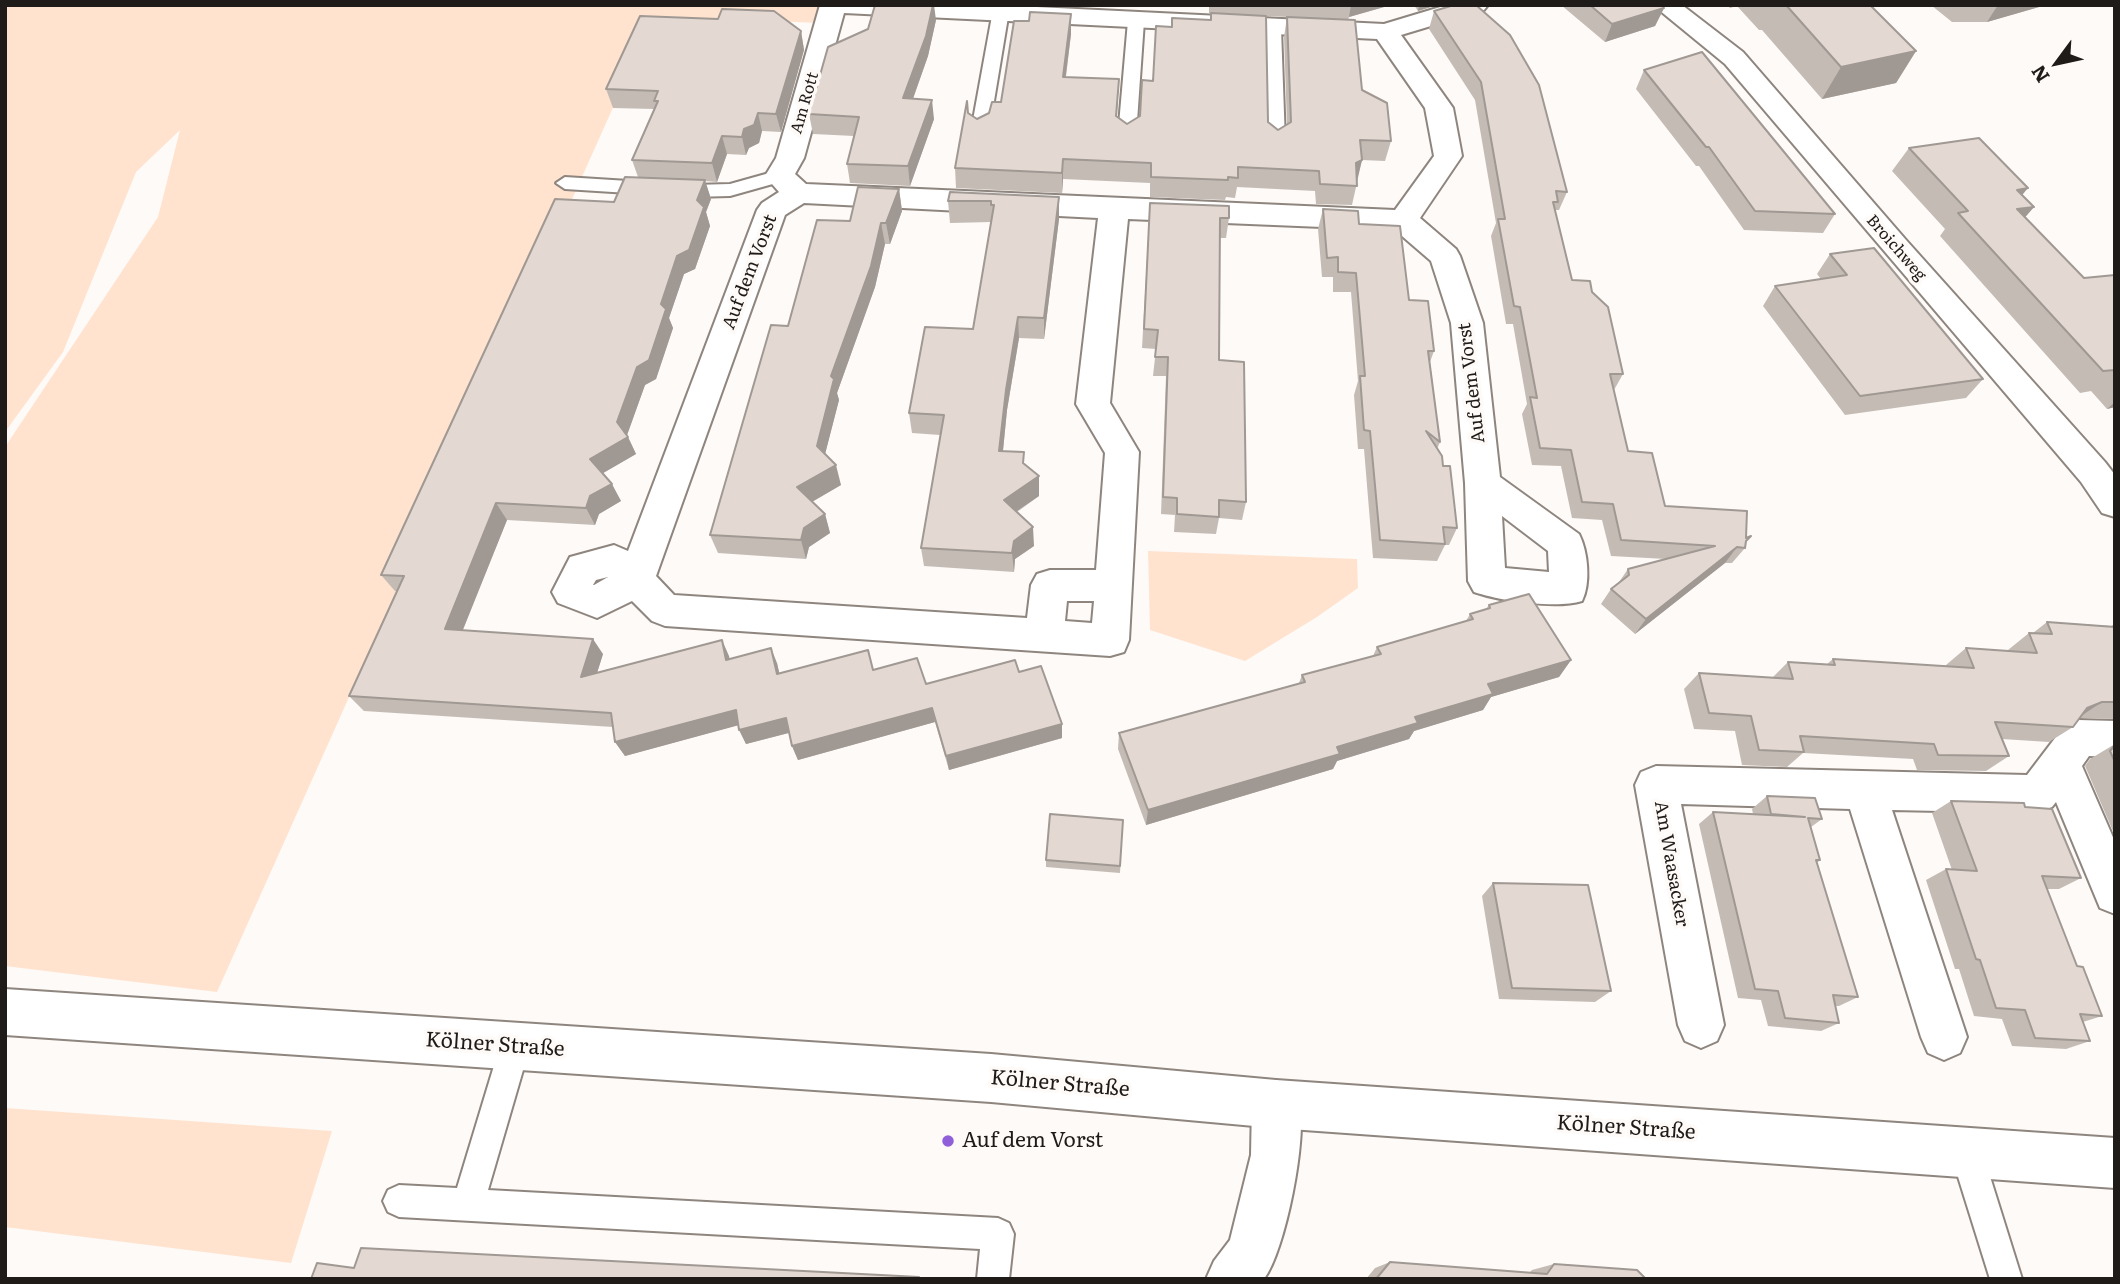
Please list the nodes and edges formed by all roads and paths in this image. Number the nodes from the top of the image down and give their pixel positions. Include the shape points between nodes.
1 (833, 5) edge
2 (1475, 5) edge
3 (1666, 5) edge
4 (1001, 10) edge
5 (1168, 13) edge
6 (1136, 21) junction
7 (1273, 28) junction
8 (1385, 32) junction
9 (980, 131) edge
10 (1127, 136) edge
11 (1276, 142) edge
12 (565, 183) dead end
13 (789, 184) junction
14 (1114, 208) junction
15 (1403, 220) junction
16 (2104, 470) edge
17 (1483, 483) dead end
18 (2115, 503) edge
19 (1114, 586) junction
20 (1044, 636) junction
21 (2115, 739) edge
22 (2061, 764) junction
23 (1865, 790) junction
24 (2115, 893) edge
25 (5, 1012) edge
26 (1701, 1025) dead end
27 (1944, 1037) dead end
28 (515, 1046) junction
29 (1276, 1104) junction
30 (1966, 1151) junction
31 (2115, 1163) edge
32 (399, 1201) dead end
33 (468, 1205) junction
34 (993, 1279) edge
35 (1232, 1279) edge
36 (2006, 1279) edge

1 - 4 street, Am Rott
1 - 13 street, Am Rott via 790,158
2 - 8 street, Am Rott
3 - 16 street, Broichweg via 1734,58 1895,247
4 - 6 street, Am Rott
4 - 9 lane
5 - 6 street, Am Rott
5 - 7 street, Am Rott
6 - 10 lane
7 - 8 street, Am Rott
7 - 11 lane
8 - 15 street via 1439,108 1448,156
12 - 13 lane via 692,191
13 - 14 street
13 - 20 street, Auf dem Vorst via 772,210 636,580 665,610
14 - 15 street
14 - 19 street, Auf dem Vorst via 1093,404 1122,452
15 - 17 street, Auf dem Vorst via 1445,256 1467,323
16 - 18 street, Broichweg
19 - 20 street via 1050,584
19 - 20 street, Auf dem Vorst via 1110,640
21 - 22 street, Am Waasacker via 2079,738
22 - 23 street, Am Waasacker via 2037,794
22 - 24 street
23 - 26 street, Am Waasacker via 1657,785
23 - 27 street
25 - 28 street, Kölner Straße
28 - 29 street, Kölner Straße via 1049,1082
28 - 33 lane
29 - 30 street, Kölner Straße
29 - 35 street via 1275,1155 1253,1252
30 - 31 street, Kölner Straße
30 - 36 lane
32 - 33 lane
33 - 34 lane via 998,1234

